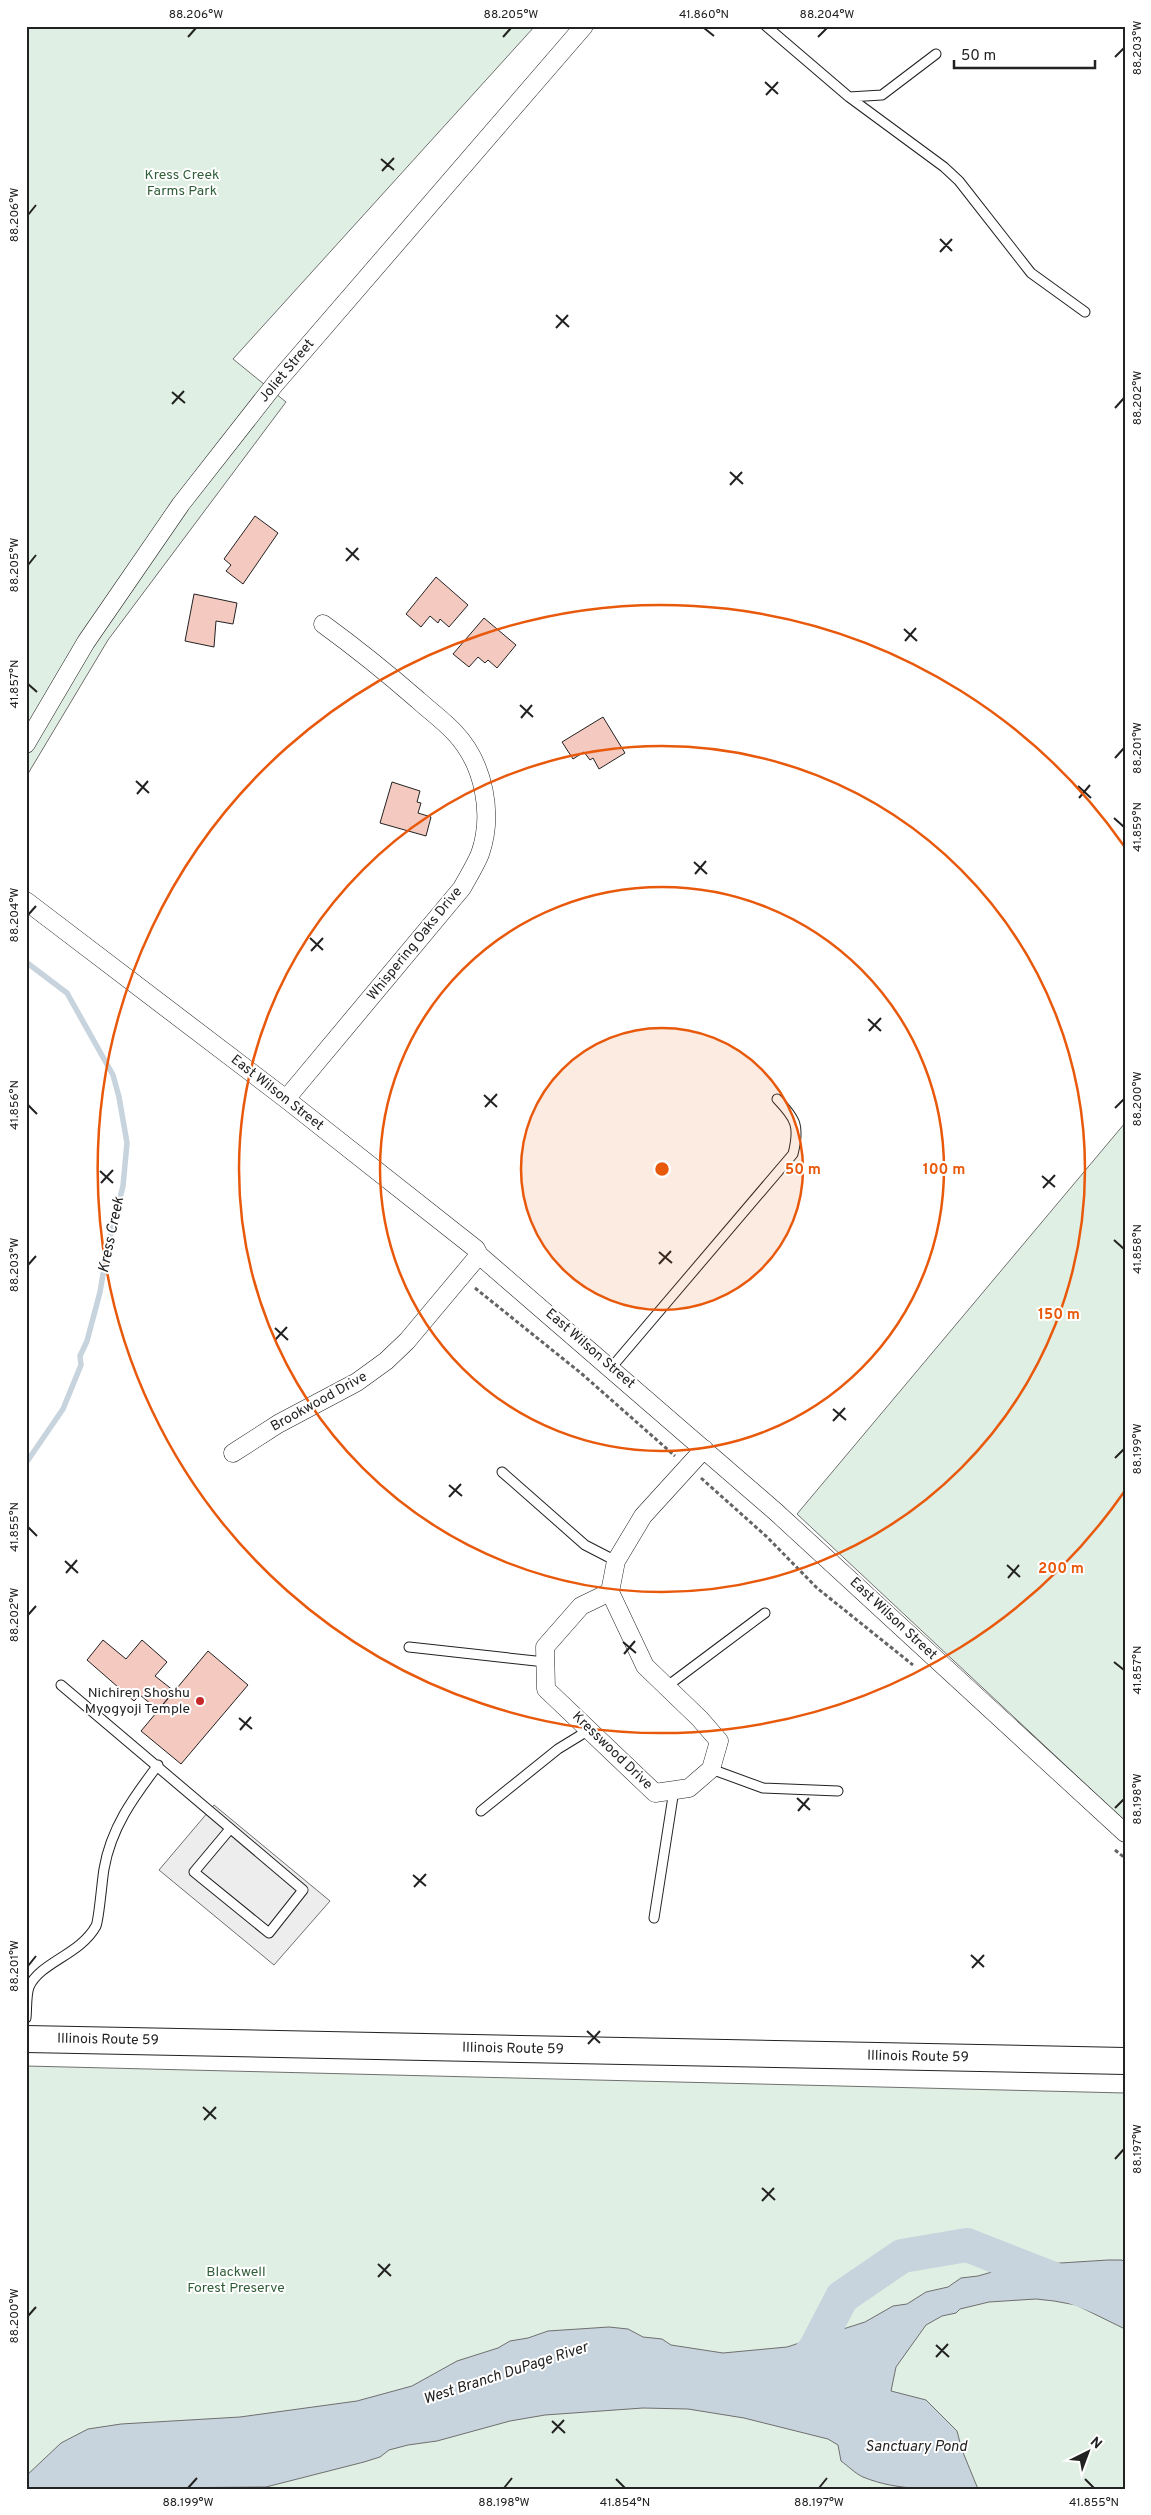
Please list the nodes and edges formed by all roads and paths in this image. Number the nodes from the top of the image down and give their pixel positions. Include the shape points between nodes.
1 (584, 26) edge
2 (766, 26) edge
3 (936, 54) dead end
4 (849, 96) junction
5 (1085, 312) dead end
6 (323, 624) dead end
7 (26, 744) edge
8 (26, 901) edge
9 (286, 1099) junction
10 (777, 1099) dead end
11 (479, 1255) junction
12 (471, 1284) dead end
13 (612, 1368) junction
14 (704, 1449) junction
15 (233, 1453) dead end
16 (677, 1457) dead end
17 (502, 1472) dead end
18 (696, 1474) dead end
19 (616, 1561) junction
20 (610, 1592) junction
21 (766, 1613) dead end
22 (409, 1647) dead end
23 (545, 1662) junction
24 (916, 1668) dead end
25 (61, 1685) dead end
26 (666, 1687) junction
27 (589, 1730) junction
28 (158, 1765) junction
29 (710, 1769) junction
30 (674, 1790) junction
31 (838, 1791) dead end
32 (481, 1811) dead end
33 (230, 1829) junction
34 (1125, 1833) edge
35 (1111, 1846) dead end
36 (1125, 1858) edge
37 (654, 1918) dead end
38 (26, 2018) edge
39 (26, 2039) edge
40 (1125, 2061) edge
41 (776, 2489) edge
42 (787, 2489) edge

1 - 7 street, Joliet Street via 275,384 186,497 86,642
2 - 4 lane
3 - 4 lane via 882,95
4 - 5 lane via 944,166 1031,273
6 - 9 street, Whispering Oaks Drive via 378,665 455,733 468,749 480,776 486,803 485,820 480,854 462,888
8 - 9 street, East Wilson Street
9 - 11 street, East Wilson Street via 476,1249
10 - 13 lane via 795,1118 797,1138 793,1154
11 - 13 street, East Wilson Street
11 - 15 street, Brookwood Drive via 407,1341 386,1361 357,1382 278,1424
12 - 16 path
13 - 14 street, East Wilson Street
14 - 19 street via 643,1516
14 - 34 street, East Wilson Street
17 - 19 lane via 585,1545
18 - 24 path via 767,1537 817,1588
19 - 20 street
20 - 23 street, Kresswood Drive via 581,1606 545,1647
20 - 26 street via 645,1666
21 - 26 lane
22 - 23 lane
23 - 27 street, Kresswood Drive via 546,1689
25 - 28 lane
26 - 29 street via 719,1741
27 - 30 street, Kresswood Drive via 655,1793
27 - 32 lane via 558,1749
28 - 33 lane
28 - 38 lane via 134,1796 111,1840 98,1902 97,1924 82,1945 38,1974 29,1988
29 - 30 street, Kresswood Drive via 689,1788
29 - 31 lane via 763,1788
30 - 37 lane
33 - 33 lane via 302,1890 269,1933 194,1872
35 - 36 path
39 - 40 main road, Illinois Route 59
41 - 42 path

